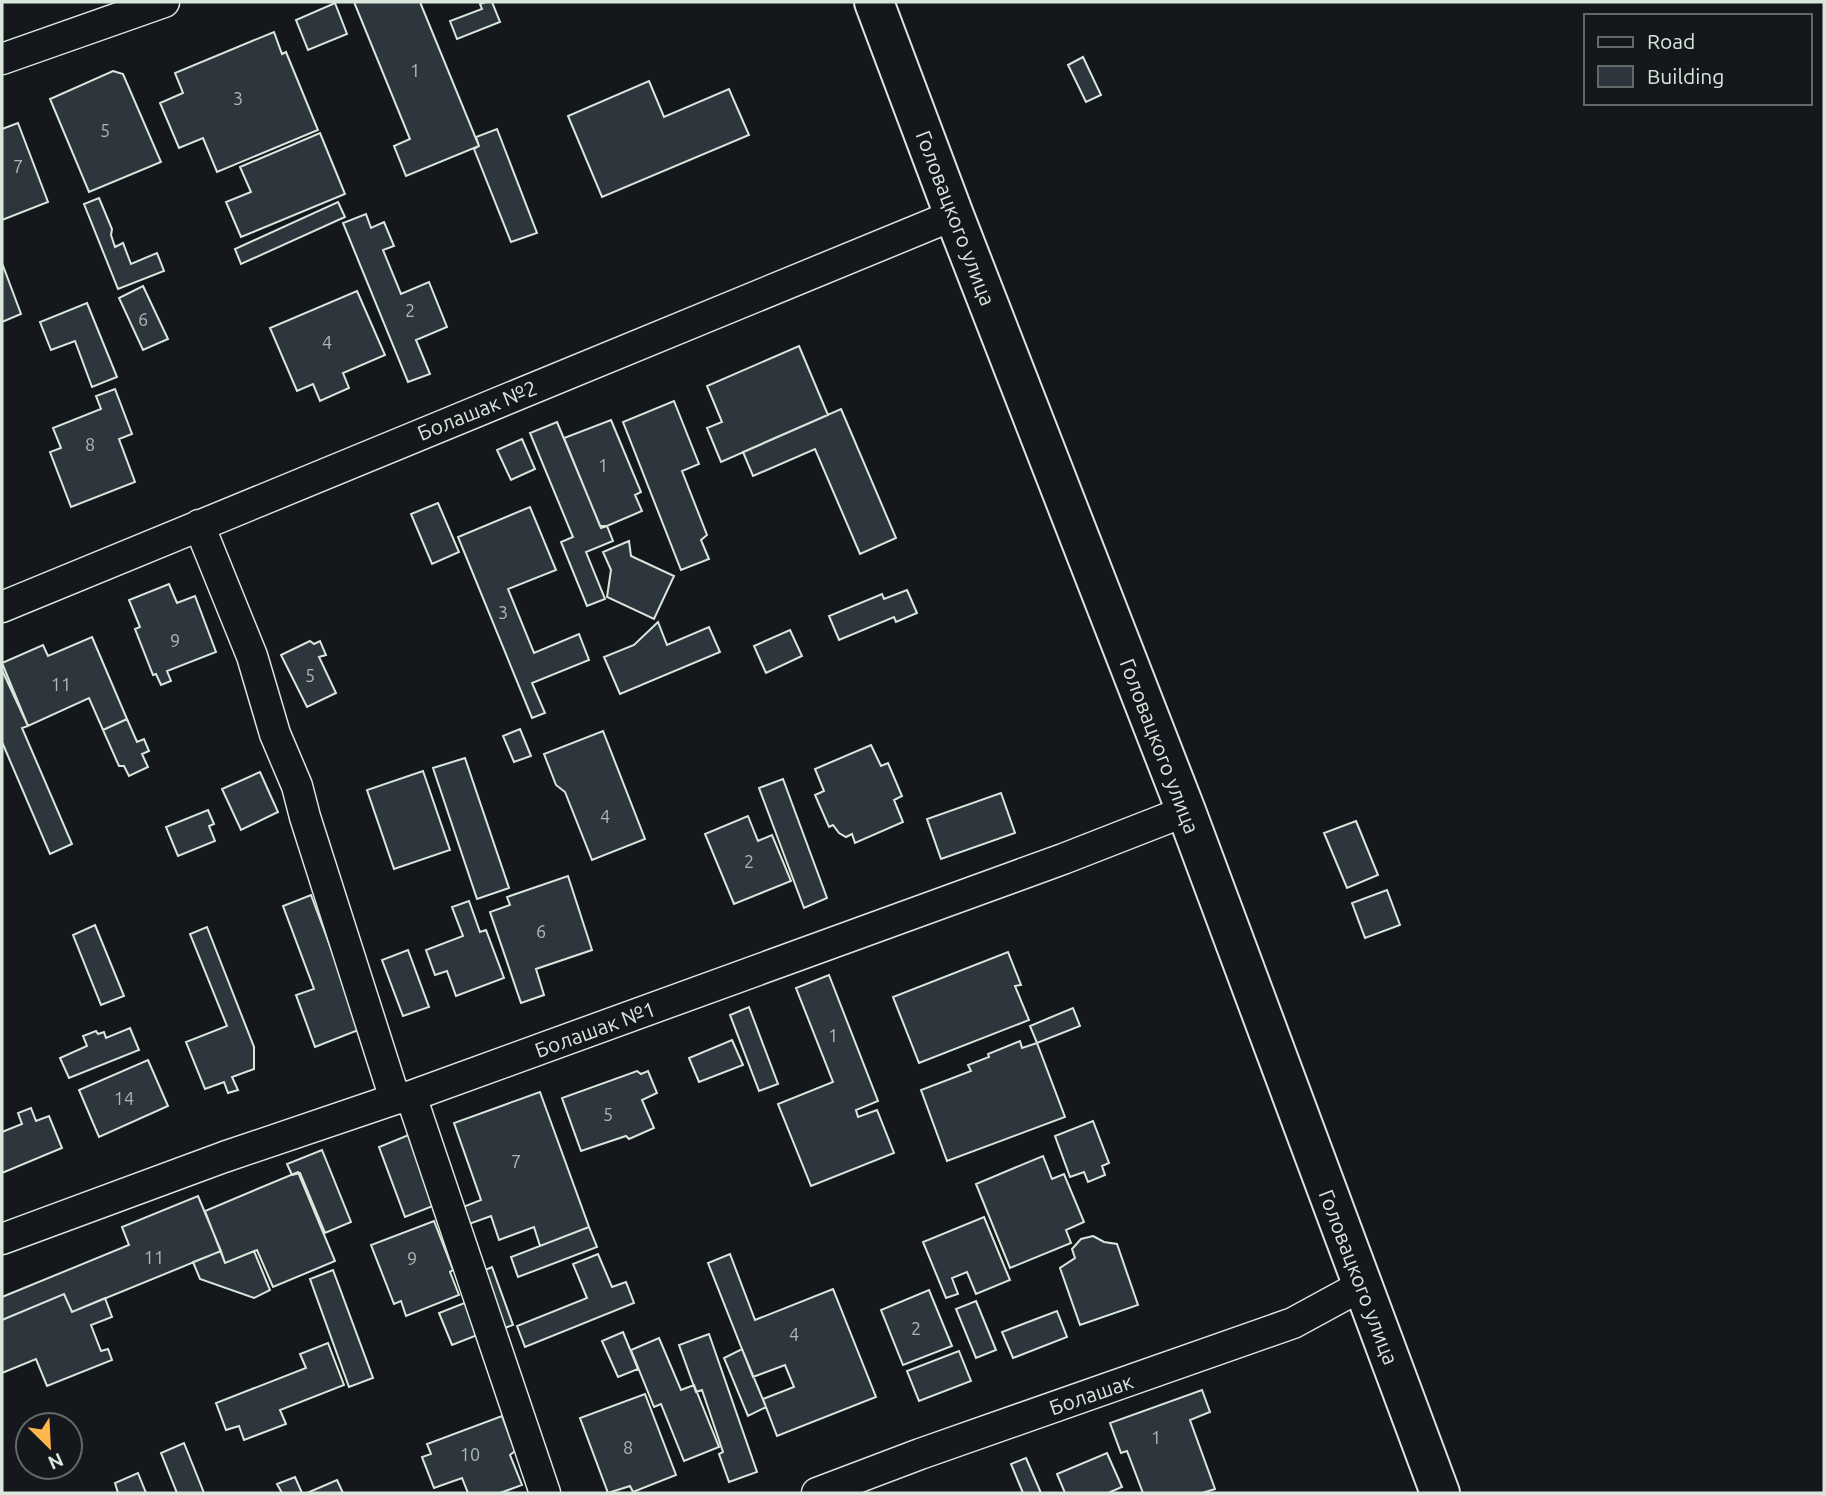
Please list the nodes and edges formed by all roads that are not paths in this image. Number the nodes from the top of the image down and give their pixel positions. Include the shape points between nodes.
1 (164, 2) edge
2 (874, 2) edge
3 (2, 59) edge
4 (954, 215) junction
5 (199, 525) junction
6 (2, 607) edge
7 (1186, 811) junction
8 (403, 1097) junction
9 (2, 1239) edge
10 (1362, 1286) junction
11 (545, 1493) edge
12 (817, 1493) edge
13 (1440, 1493) edge

1 - 3 street
2 - 4 main road, Головацкого улица
4 - 5 street, Болашак №2
4 - 7 main road, Головацкого улица
5 - 6 street, Болашак №2
5 - 8 street via 252,656 275,734
7 - 8 street, Болашак №1
7 - 10 main road, Головацкого улица
8 - 9 street, Болашак №1
8 - 11 street
10 - 12 street, Болашак via 1293,1323
10 - 13 main road, Головацкого улица

